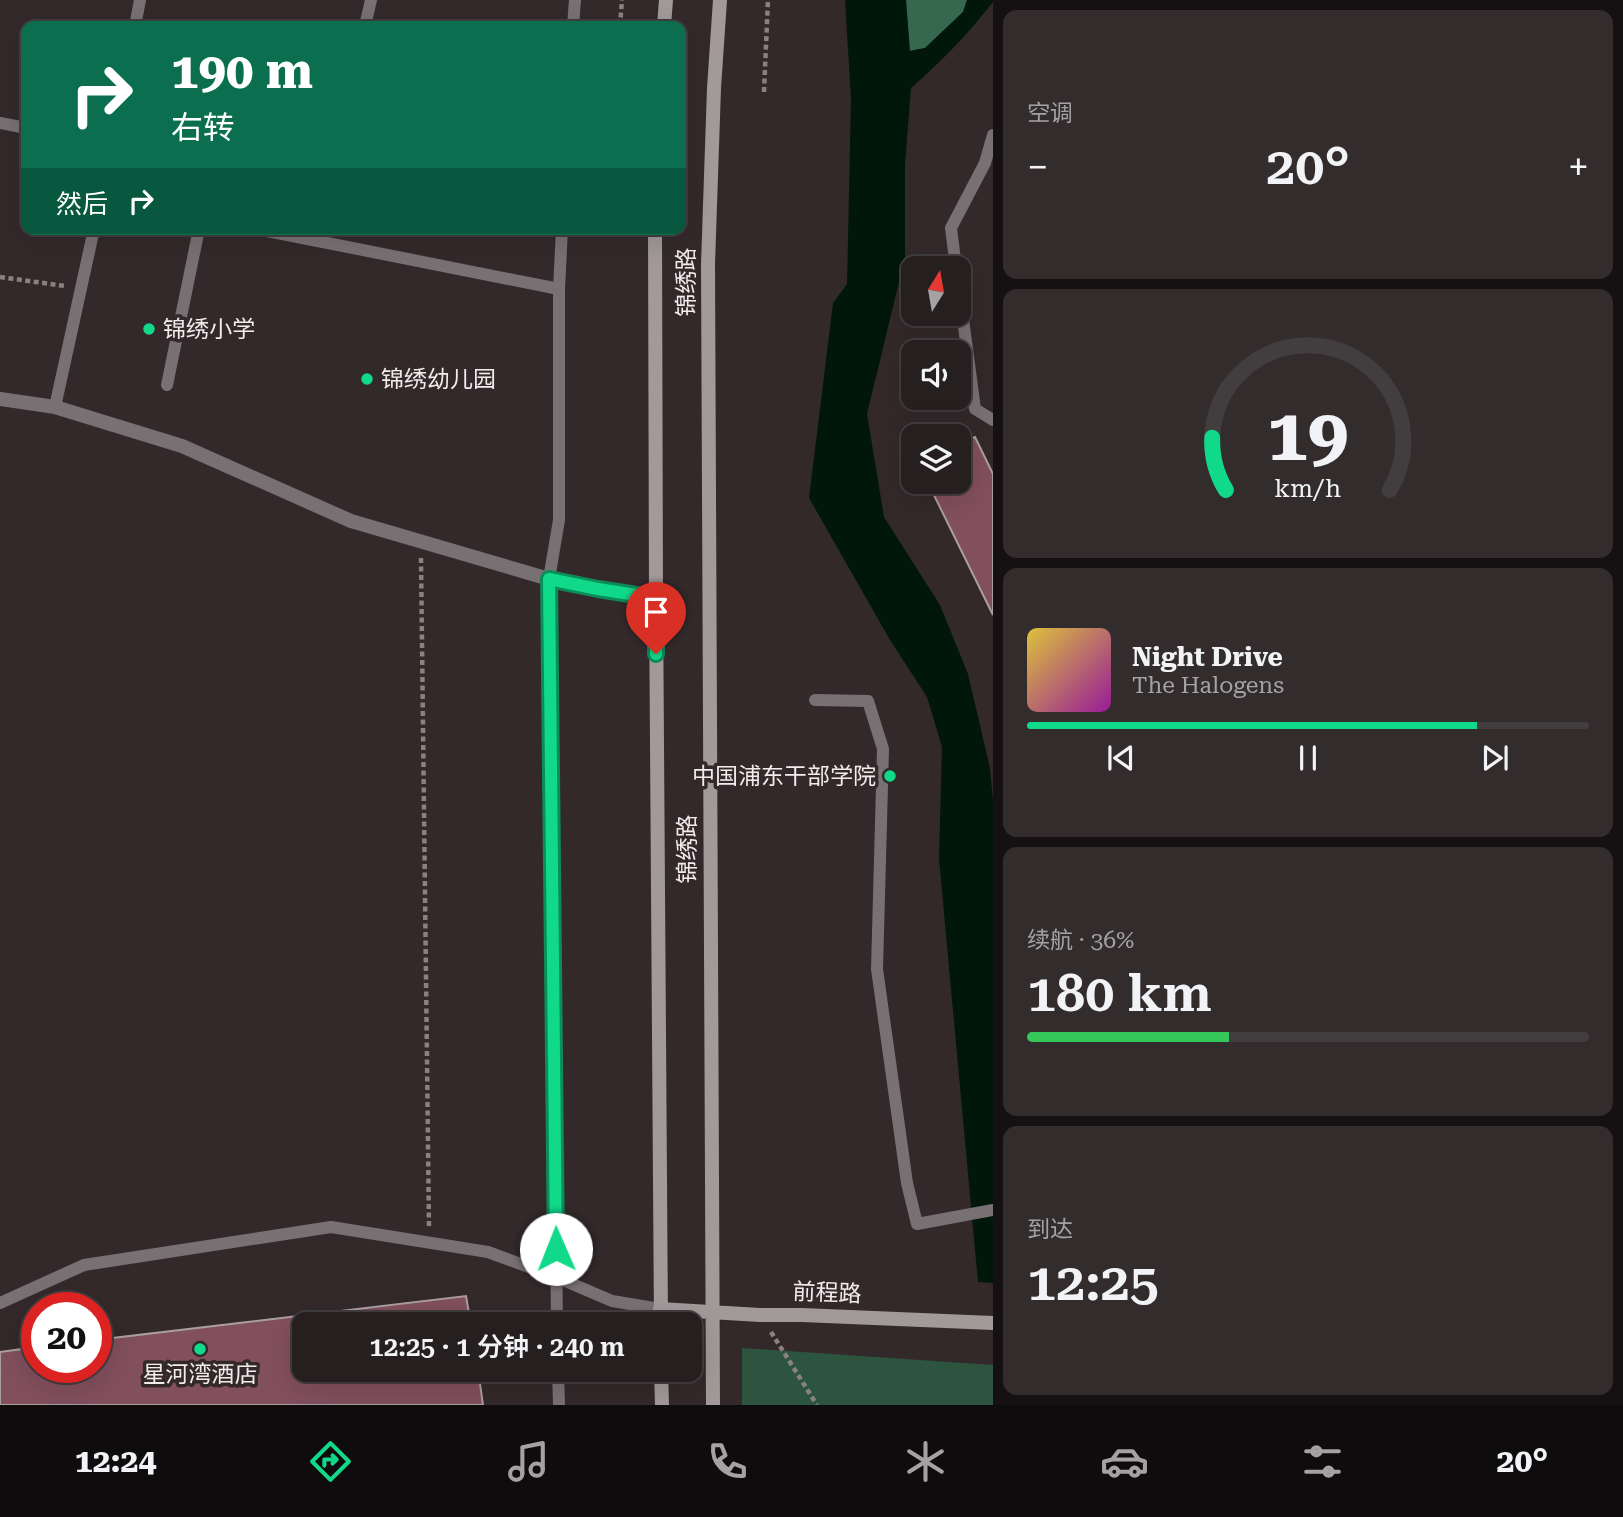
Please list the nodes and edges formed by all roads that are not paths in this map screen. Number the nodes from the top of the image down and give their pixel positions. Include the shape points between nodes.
1 (140, 0) edge
2 (371, 0) edge
3 (575, 0) edge
4 (666, 0) edge
5 (720, 0) edge
6 (136, 21) edge
7 (366, 21) edge
8 (573, 21) edge
9 (664, 21) edge
10 (0, 123) edge
11 (21, 127) edge
12 (993, 135) edge
13 (989, 164) edge
14 (93, 235) edge
15 (198, 235) edge
16 (287, 235) edge
17 (562, 235) edge
18 (655, 235) edge
19 (954, 256) edge
20 (559, 289) junction
21 (964, 326) edge
22 (167, 385) dead end
23 (0, 399) edge
24 (55, 407) junction
25 (993, 420) edge
26 (549, 579) junction
27 (656, 598) junction
28 (815, 700) dead end
29 (993, 1210) edge
30 (556, 1277) junction
31 (0, 1303) edge
32 (660, 1309) junction
33 (712, 1311) junction
34 (557, 1312) edge
35 (660, 1312) edge
36 (993, 1322) edge
37 (558, 1382) edge
38 (661, 1382) edge
39 (559, 1405) edge
40 (662, 1405) edge
41 (713, 1405) edge

1 - 6 lane
2 - 7 lane
3 - 8 lane
4 - 9 main road
5 - 33 main road, 锦绣路 via 708,264
10 - 11 lane
12 - 13 lane
13 - 19 lane via 951,228
14 - 24 lane
15 - 22 lane
16 - 20 lane
17 - 20 lane
18 - 27 main road, 锦绣路
20 - 26 lane via 559,520
21 - 25 lane via 975,409
23 - 24 street
24 - 26 street via 182,446 351,520
26 - 27 street
26 - 30 lane
27 - 32 main road, 锦绣路
28 - 29 lane via 868,701 883,749 877,969 907,1183 917,1224
30 - 31 lane via 488,1252 331,1227 83,1265
30 - 32 lane via 612,1301
30 - 34 lane
32 - 33 main road, 前程路
32 - 35 main road, 锦绣路
33 - 36 main road, 前程路
33 - 41 main road, 锦绣路
37 - 39 lane
38 - 40 main road

